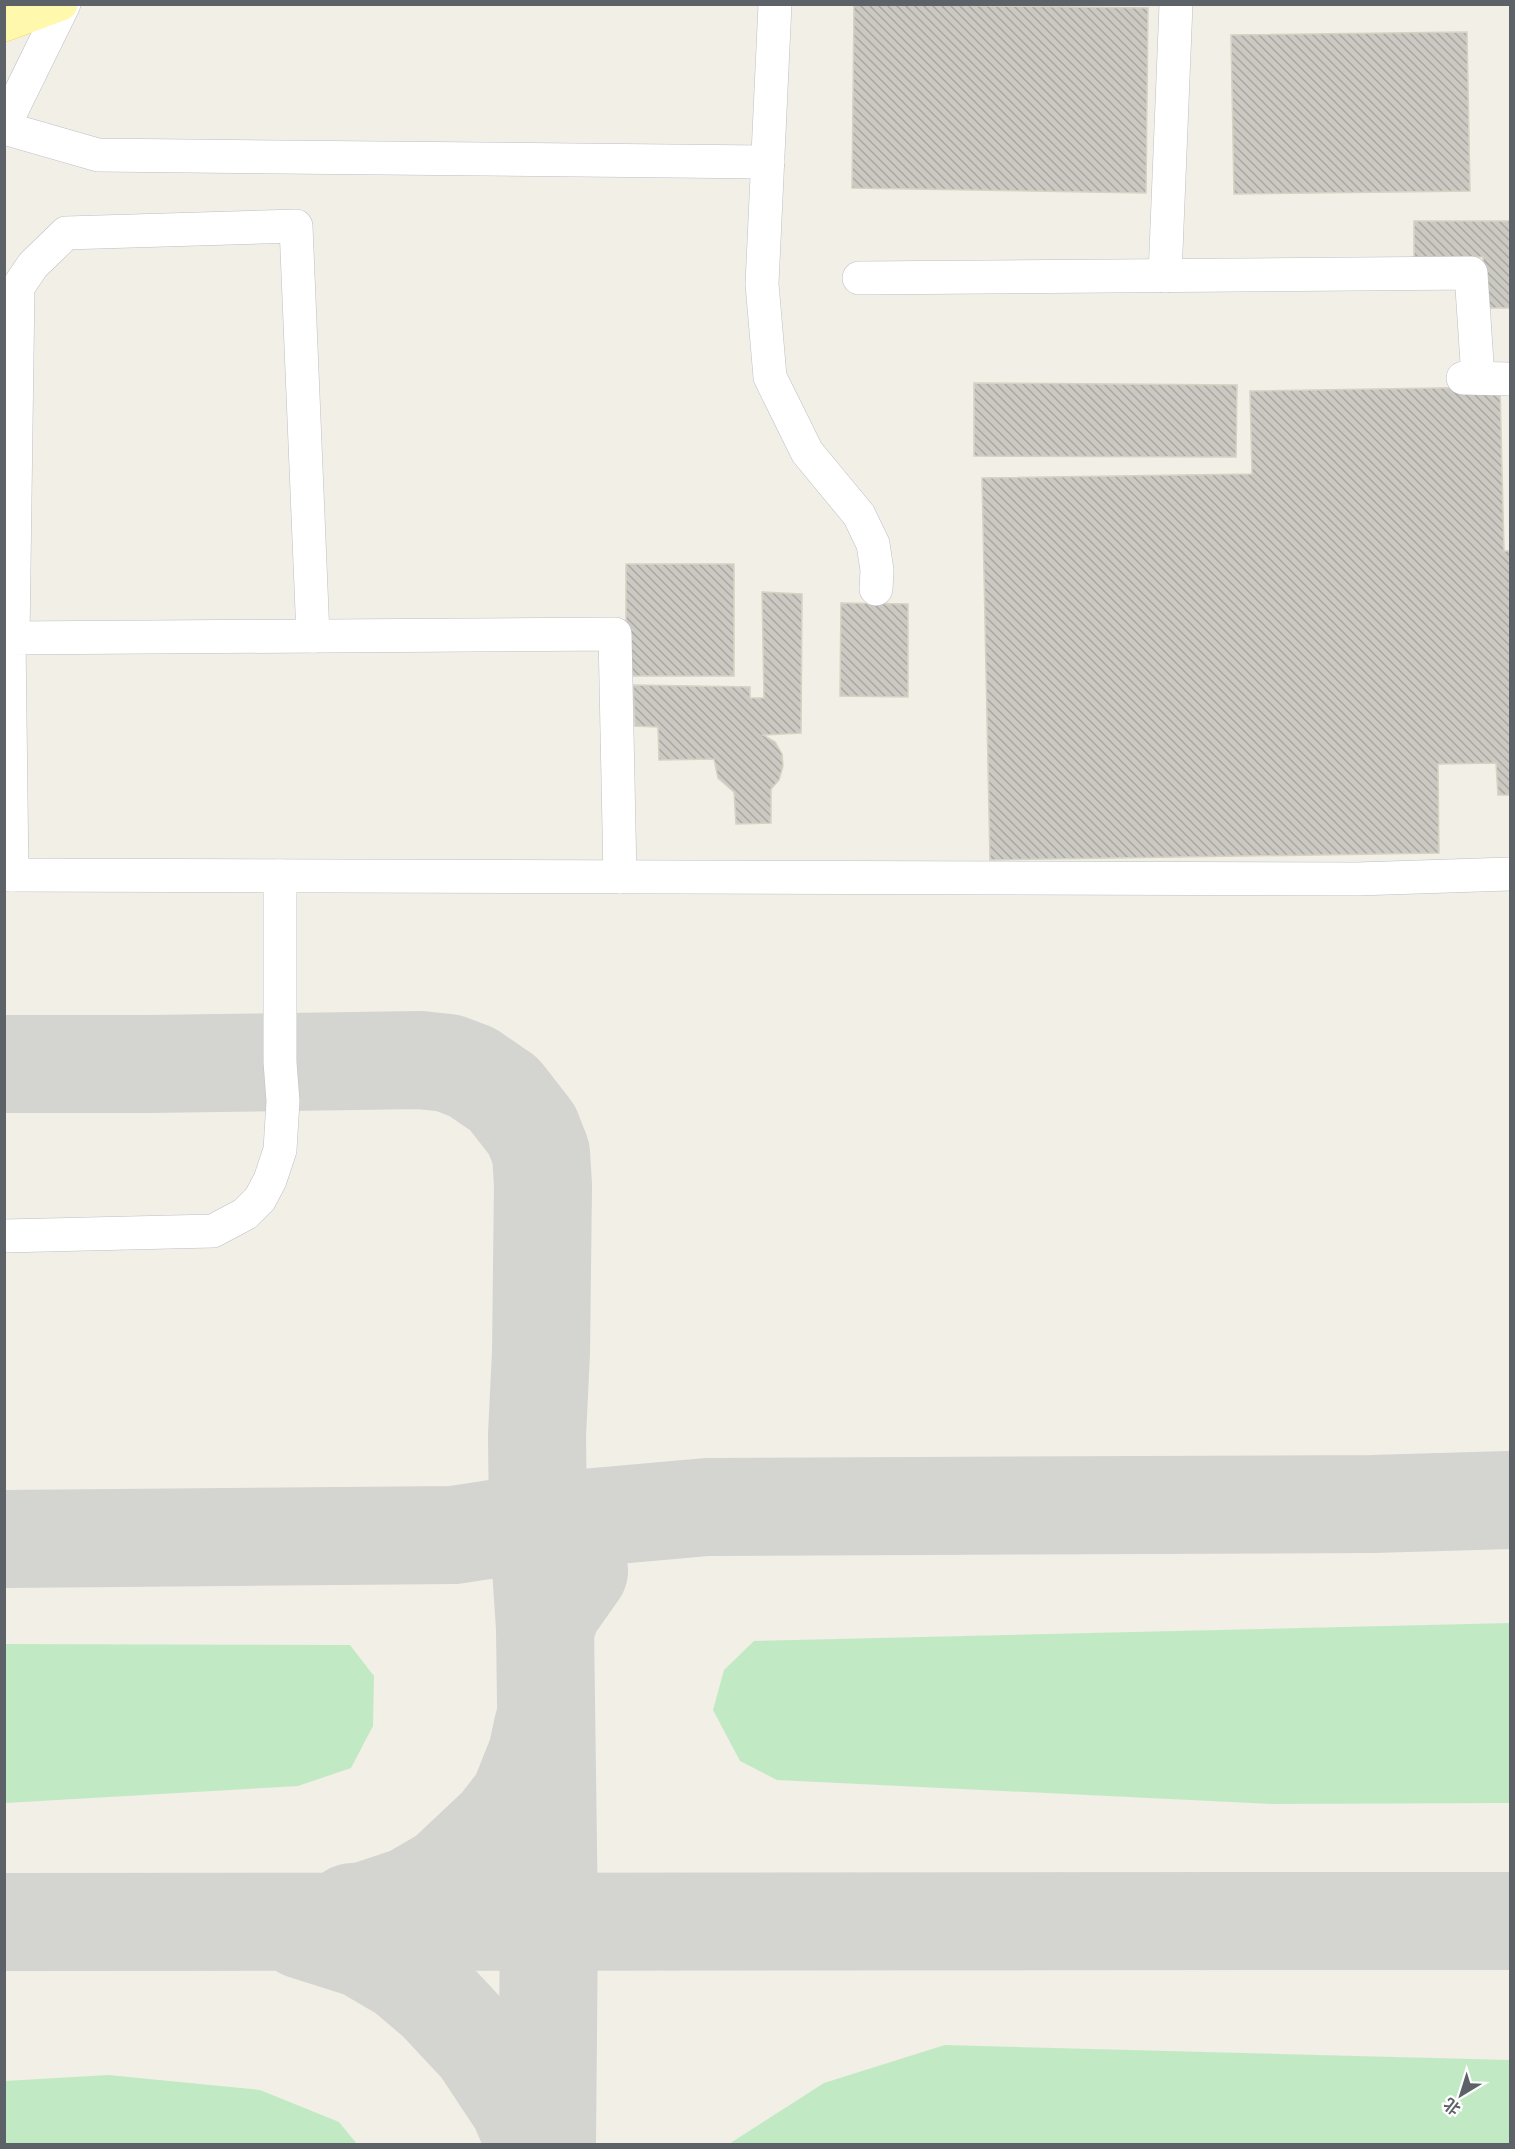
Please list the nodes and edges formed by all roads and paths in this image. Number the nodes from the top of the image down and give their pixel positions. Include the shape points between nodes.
1 (63, 4) edge
2 (775, 4) edge
3 (1176, 4) edge
4 (4, 25) edge
5 (4, 127) edge
6 (768, 162) junction
7 (1165, 276) junction
8 (859, 278) dead end
9 (1510, 379) edge
10 (876, 589) dead end
11 (313, 636) junction
12 (13, 638) junction
13 (1510, 874) edge
14 (8, 875) edge
15 (280, 876) junction
16 (620, 877) junction
17 (4, 1236) edge

1 - 4 main road
1 - 5 street
2 - 6 street
3 - 7 street
5 - 6 street via 98,155
6 - 10 street via 762,284 770,377 807,452 859,515 873,544
7 - 8 street
7 - 9 street via 1471,273 1471,378
11 - 12 street
11 - 12 street via 296,226 66,233 33,265 18,287
11 - 16 street via 615,634
12 - 14 street via 9,638
13 - 16 street via 1357,879
14 - 15 street
15 - 16 street
15 - 17 street via 280,1150 260,1200 213,1231

